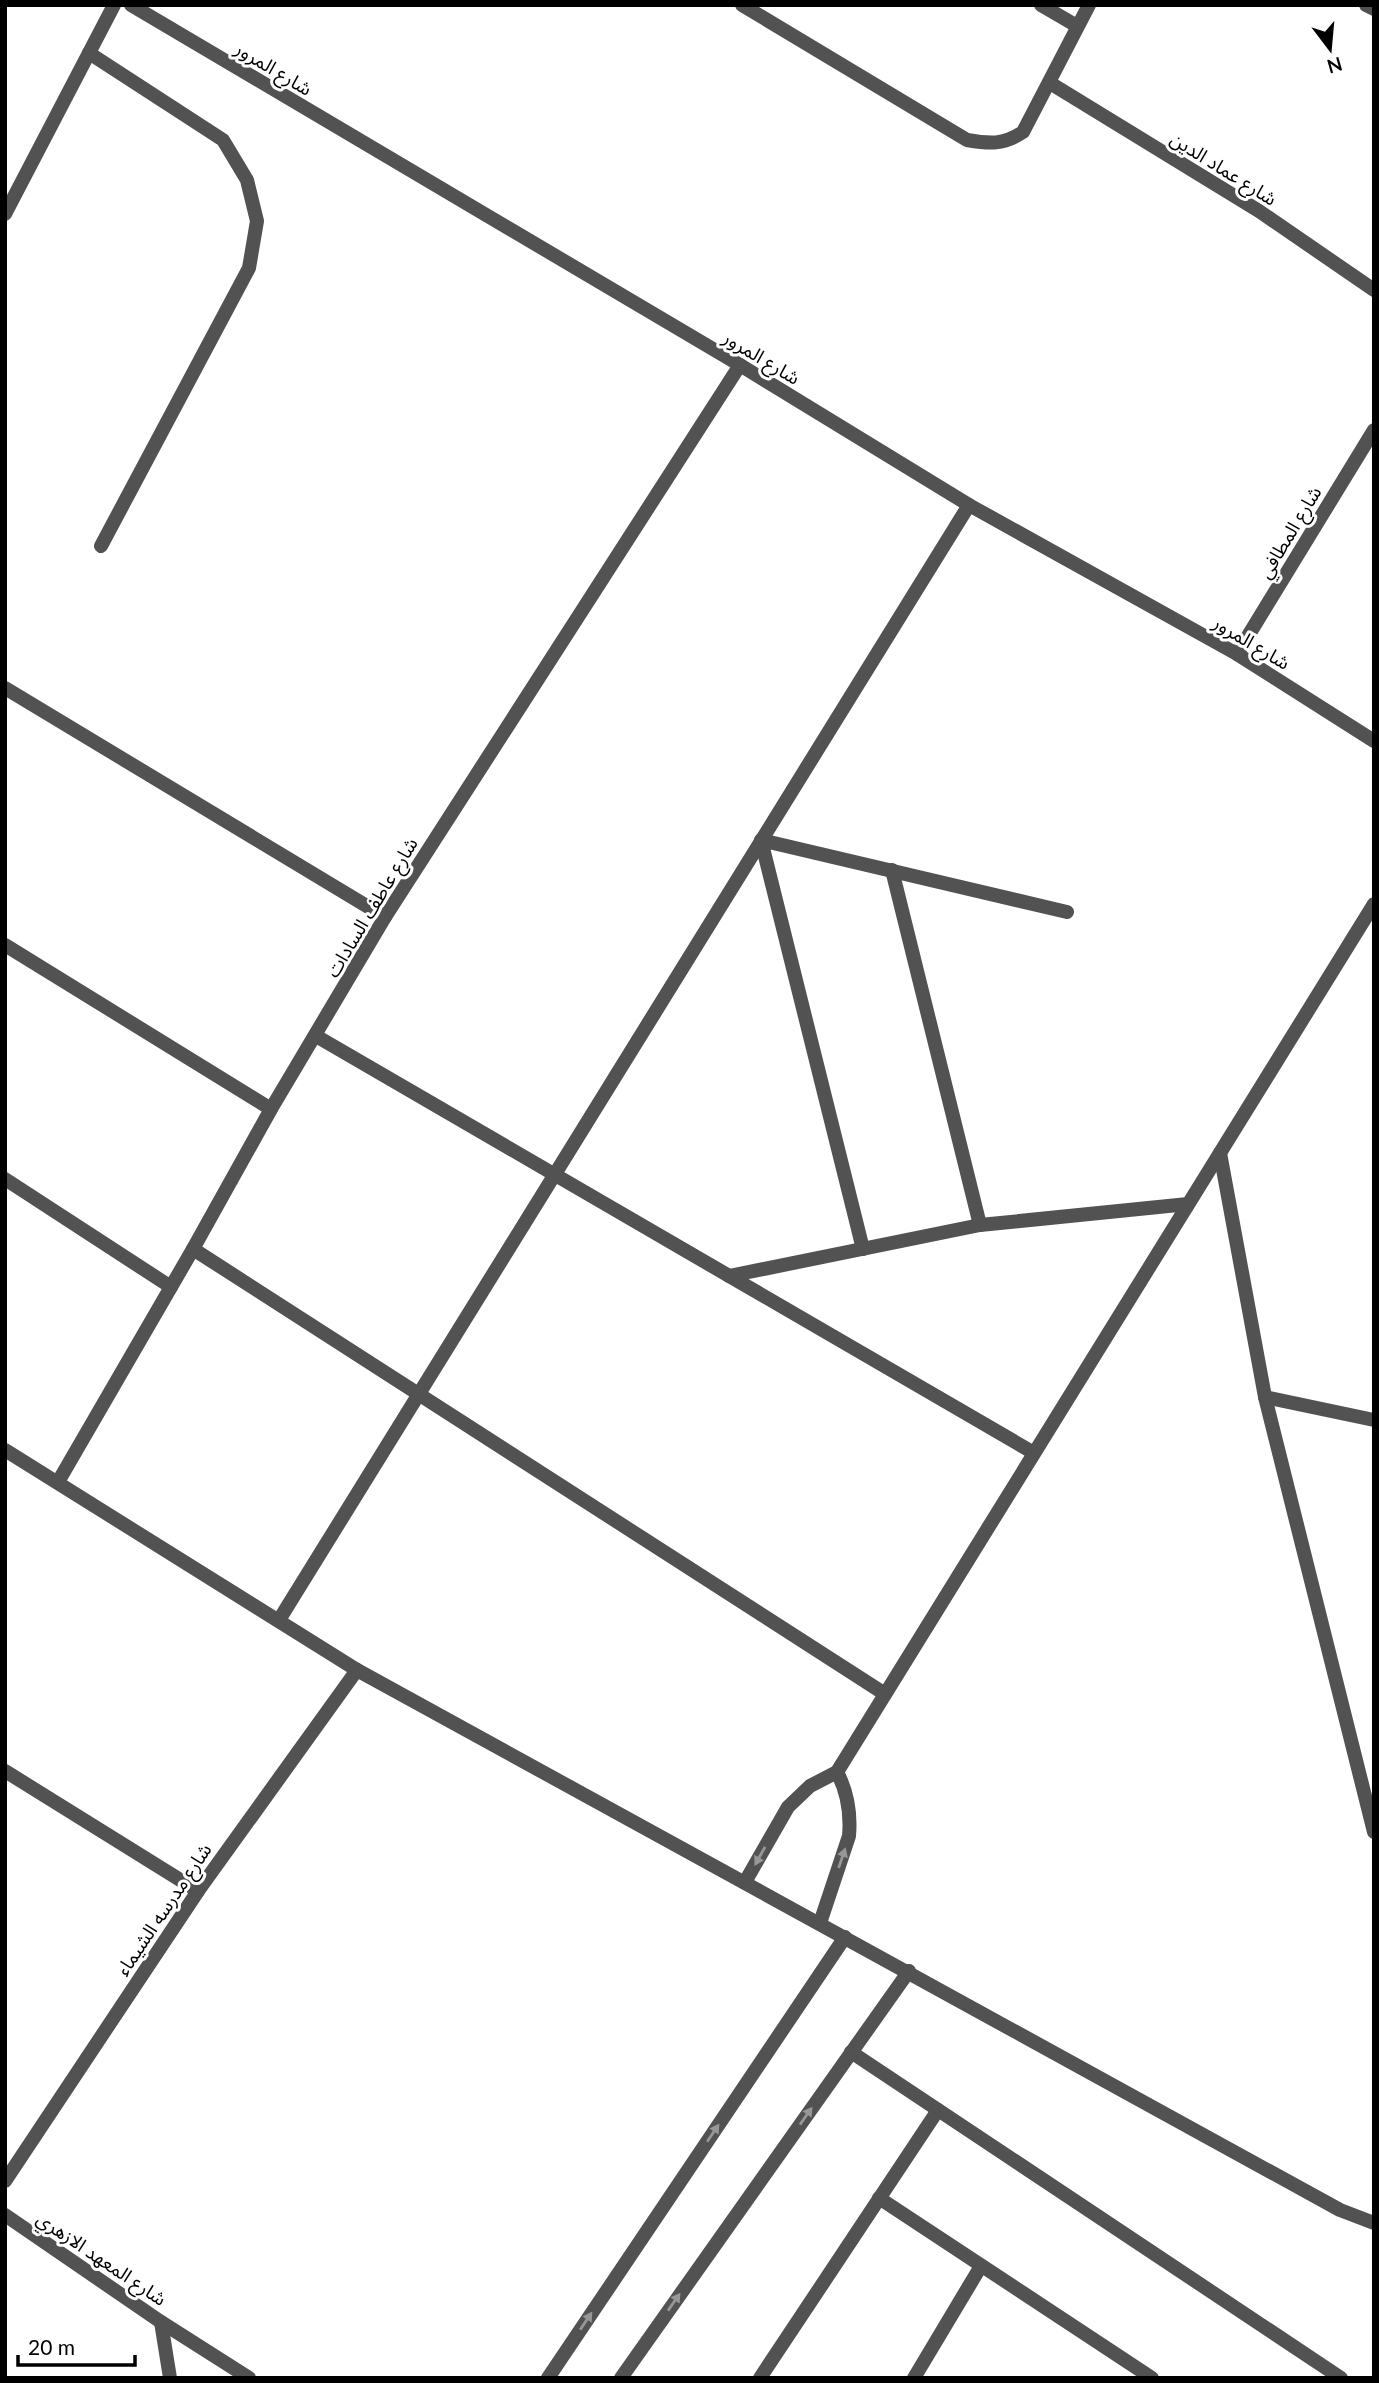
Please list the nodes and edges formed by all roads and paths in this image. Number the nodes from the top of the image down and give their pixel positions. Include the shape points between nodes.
1 (114, 5) edge
2 (131, 5) edge
3 (742, 5) edge
4 (1041, 5) edge
5 (1088, 5) edge
6 (1366, 5) edge
7 (1374, 9) edge
8 (1077, 26) junction
9 (89, 53) junction
10 (1050, 83) junction
11 (5, 214) edge
12 (1374, 290) edge
13 (740, 365) junction
14 (1374, 430) edge
15 (969, 505) junction
16 (102, 546) dead end
17 (1237, 654) junction
18 (5, 688) edge
19 (1374, 741) edge
20 (761, 840) junction
21 (892, 870) junction
22 (1374, 904) edge
23 (1067, 912) dead end
24 (385, 917) junction
25 (5, 944) edge
26 (316, 1036) junction
27 (271, 1109) junction
28 (1220, 1153) junction
29 (555, 1174) junction
30 (5, 1179) edge
31 (1188, 1204) junction
32 (981, 1225) junction
33 (193, 1249) junction
34 (863, 1249) junction
35 (729, 1276) junction
36 (171, 1287) junction
37 (418, 1394) junction
38 (1265, 1397) junction
39 (1374, 1420) edge
40 (5, 1450) edge
41 (1034, 1453) junction
42 (58, 1482) junction
43 (279, 1620) junction
44 (357, 1670) junction
45 (884, 1694) junction
46 (5, 1771) edge
47 (837, 1772) junction
48 (1374, 1832) edge
49 (746, 1882) junction
50 (198, 1891) junction
51 (820, 1923) junction
52 (845, 1937) junction
53 (909, 1971) junction
54 (851, 2052) junction
55 (938, 2110) junction
56 (7, 2178) edge
57 (879, 2198) junction
58 (5, 2214) edge
59 (1374, 2223) edge
60 (981, 2266) junction
61 (162, 2322) junction
62 (170, 2378) edge
63 (249, 2378) edge
64 (548, 2378) edge
65 (621, 2378) edge
66 (760, 2378) edge
67 (914, 2378) edge
68 (1152, 2378) edge
69 (1341, 2378) edge

1 - 9 street
2 - 13 street, شارع المرور
3 - 10 street via 967,140 1009,141 1023,132
4 - 8 street
5 - 8 street
6 - 7 street
8 - 10 street
9 - 11 street
9 - 16 street via 223,140 247,180 257,221 249,268
10 - 12 street, شارع عماد الدين via 1259,211
13 - 15 street, شارع المرور
13 - 24 street, شارع عاطف السادات
14 - 17 street, شارع المطافي
15 - 17 street, شارع المرور
15 - 20 street
17 - 19 street, شارع المرور
18 - 24 street
20 - 21 street
20 - 29 street
20 - 34 street
21 - 23 street
21 - 32 street
22 - 28 street
24 - 26 street, شارع عاطف السادات
25 - 27 street
26 - 27 street, شارع عاطف السادات
26 - 29 street
27 - 33 street, شارع عاطف السادات
28 - 31 street
28 - 38 street
29 - 35 street
29 - 37 street
30 - 36 street
31 - 32 street
31 - 41 street
32 - 34 street
33 - 36 street, شارع عاطف السادات
33 - 37 street
34 - 35 street
35 - 41 street
36 - 42 street, شارع عاطف السادات
37 - 43 street
37 - 45 street
38 - 39 street
38 - 48 street
40 - 42 street
41 - 45 street
42 - 43 street
43 - 44 street
44 - 49 street
44 - 50 street, شارع مدرسه الشيماء
45 - 47 street
46 - 50 street
47 -> 49 street via 810,1786 788,1807
51 -> 47 street via 849,1836 847,1797
49 - 51 street
50 - 56 street, شارع مدرسه الشيماء
51 - 52 street
52 - 53 street
64 -> 52 street
53 - 54 street
53 - 59 street via 1340,2210
54 - 55 street
65 -> 54 street
55 - 57 street
55 - 69 street
57 - 60 street
57 - 66 street
58 - 61 street, شارع المعهد الازهري
60 - 67 street
60 - 68 street
61 - 62 street
61 - 63 street, شارع المعهد الازهري

